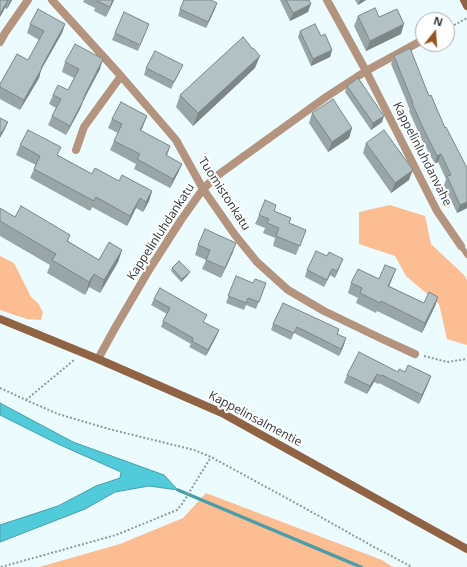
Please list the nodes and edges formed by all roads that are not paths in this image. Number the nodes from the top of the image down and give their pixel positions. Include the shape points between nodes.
1 (28, 0) edge
2 (52, 0) edge
3 (327, 0) edge
4 (464, 0) edge
5 (467, 6) edge
6 (0, 42) edge
7 (415, 44) edge
8 (366, 71) junction
9 (121, 76) junction
10 (76, 150) dead end
11 (203, 188) junction
12 (461, 246) joint
13 (467, 255) edge
14 (0, 320) edge
15 (415, 354) road end
16 (98, 360) junction
17 (467, 549) edge

1 - 6 street
2 - 9 street, Tuomistonkatu
3 - 8 street
4 - 5 street
7 - 8 street, Kappelinluhdankatu
8 - 11 street, Kappelinluhdankatu via 326,97
8 - 12 street, Kappelinluhdanvahe via 437,211
9 - 10 street via 84,127
9 - 11 street, Tuomistonkatu via 176,140
11 - 15 street, Tuomistonkatu via 257,262 288,290 324,311
11 - 16 street, Kappelinluhdankatu via 150,270
12 - 13 lane
14 - 16 street, Kappelinsalmentie
16 - 17 street, Kappelinsalmentie via 222,412

